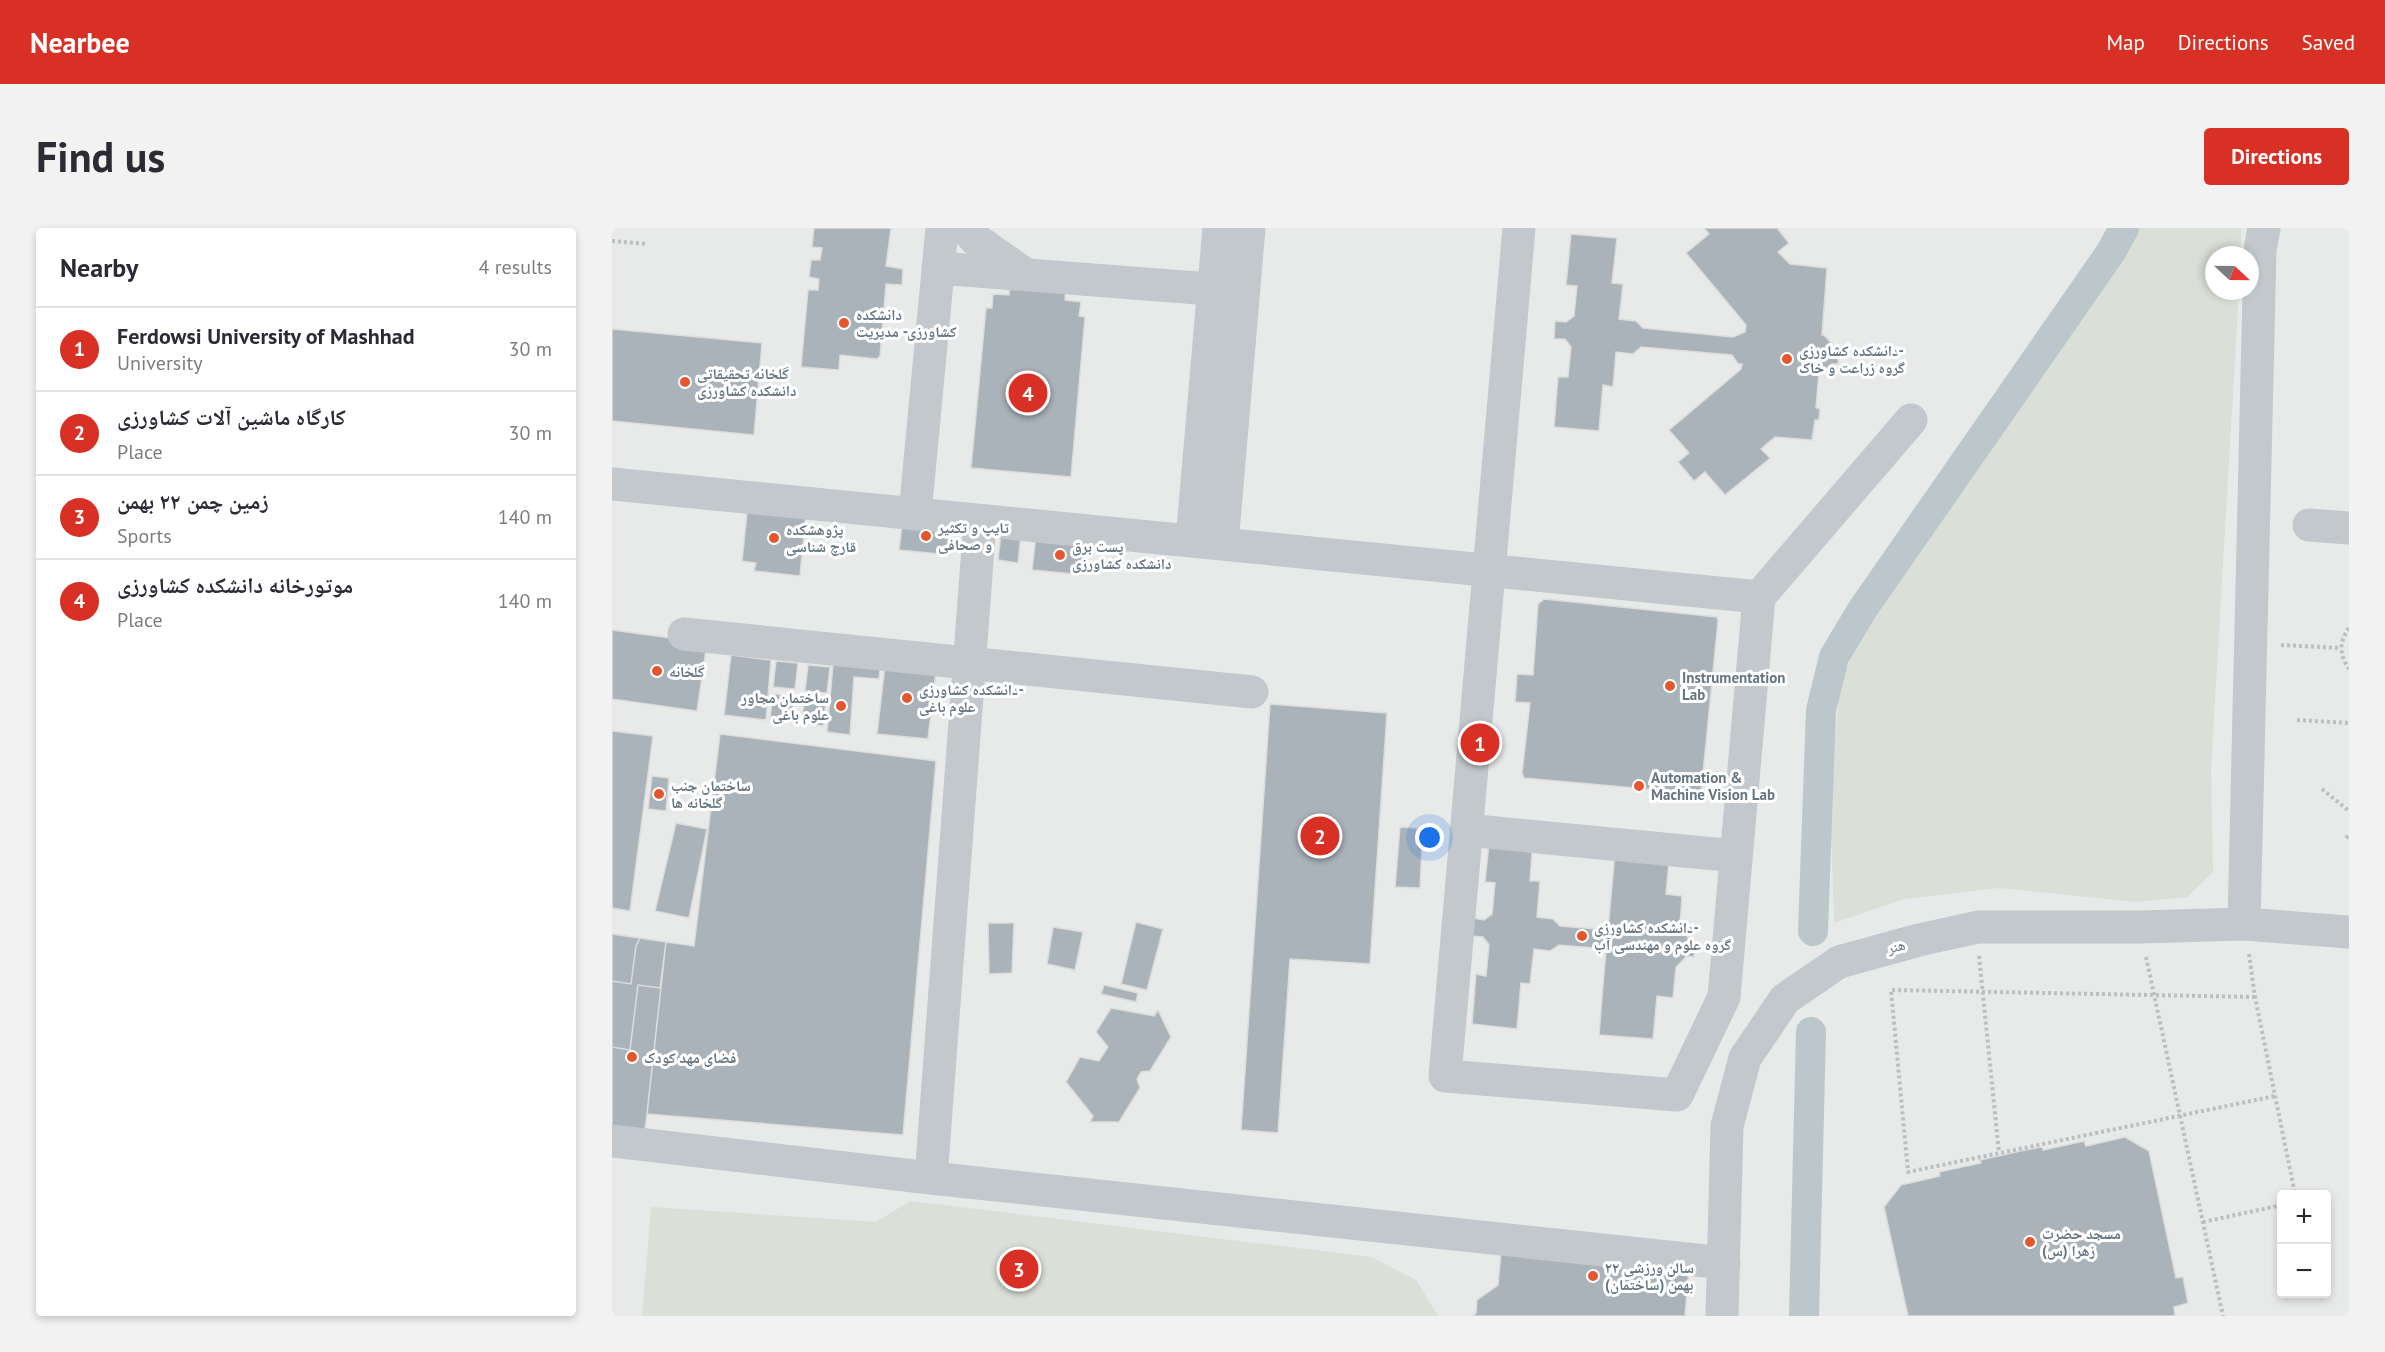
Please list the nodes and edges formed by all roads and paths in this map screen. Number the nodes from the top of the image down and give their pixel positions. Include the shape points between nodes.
1 (942, 228) edge
2 (966, 228) edge
3 (1219, 228) edge
4 (1249, 228) edge
5 (1519, 228) edge
6 (2260, 235) edge
7 (612, 241) edge
8 (647, 244) dead end
9 (938, 268) junction
10 (1025, 274) junction
11 (1229, 290) junction
12 (1911, 420) dead end
13 (612, 484) edge
14 (915, 514) junction
15 (980, 521) junction
16 (2309, 525) dead end
17 (2349, 528) edge
18 (1207, 543) junction
19 (1489, 571) junction
20 (1759, 597) junction
21 (2349, 628) edge
22 (684, 634) dead end
23 (2252, 643) junction
24 (2340, 648) junction
25 (970, 663) junction
26 (2349, 669) edge
27 (1252, 692) dead end
28 (2297, 720) dead end
29 (2349, 723) edge
30 (2322, 789) dead end
31 (2349, 811) edge
32 (1466, 830) junction
33 (1736, 856) junction
34 (2244, 924) junction
35 (1978, 927) junction
36 (2140, 927) junction
37 (2349, 932) edge
38 (1981, 991) junction
39 (2154, 995) junction
40 (2255, 997) junction
41 (2275, 1096) junction
42 (2180, 1115) junction
43 (612, 1141) edge
44 (1999, 1153) junction
45 (931, 1178) junction
46 (2294, 1190) edge
47 (2277, 1206) edge
48 (2203, 1222) junction
49 (1724, 1263) junction
50 (1722, 1316) edge
51 (2223, 1316) edge

1 - 9 lane
2 - 10 lane via 975,239
3 - 11 lane
4 - 11 lane
5 - 19 lane
6 - 23 lane
7 - 8 path
9 - 10 lane
9 - 14 lane
10 - 11 lane
11 - 18 lane
12 - 20 lane
13 - 14 lane
14 - 15 lane
15 - 18 lane
15 - 25 lane
16 - 17 lane
18 - 19 lane
19 - 20 lane
19 - 32 lane
20 - 33 lane
21 - 24 path
22 - 25 lane
23 - 24 path
23 - 34 lane
24 - 26 path
25 - 27 lane
25 - 45 lane
28 - 29 path
30 - 31 path
32 - 33 lane
32 - 33 lane via 1445,1076 1677,1095 1724,997
34 - 36 lane, هنر
34 - 37 lane, هنر
34 - 40 path
35 - 36 lane, هنر
35 - 38 path
35 - 49 lane, هنر via 1839,962 1785,999 1745,1058 1727,1126
36 - 39 path
38 - 39 path
38 - 44 path
38 - 44 path via 1891,990 1908,1172
39 - 40 path
39 - 42 path
40 - 41 path
41 - 42 path
41 - 46 path
42 - 44 path
42 - 48 path
43 - 45 lane
45 - 49 lane
47 - 48 path
48 - 51 path
49 - 50 lane, هنر

